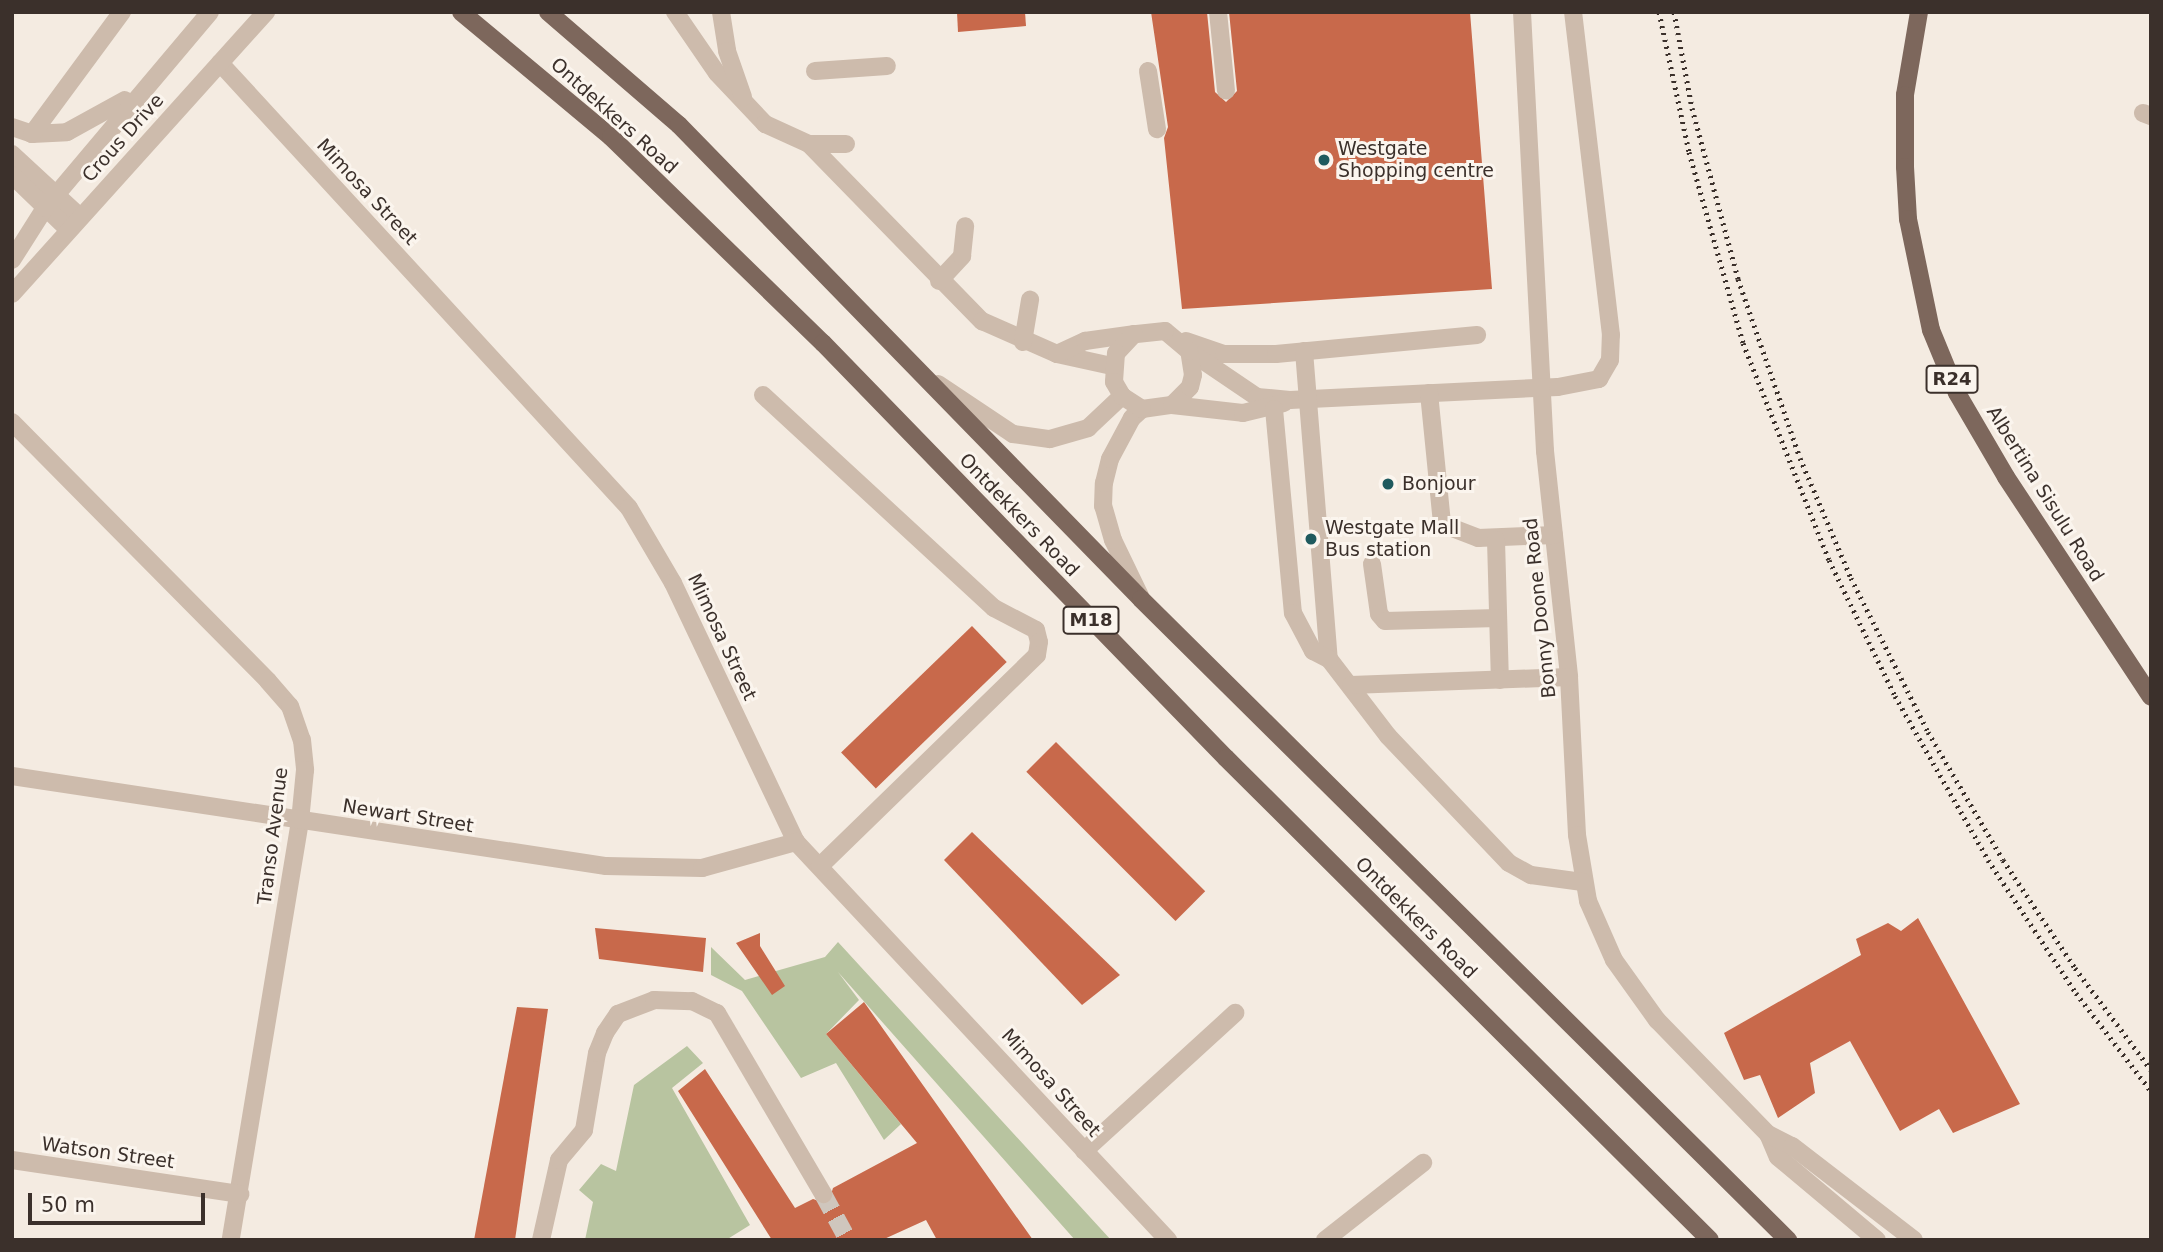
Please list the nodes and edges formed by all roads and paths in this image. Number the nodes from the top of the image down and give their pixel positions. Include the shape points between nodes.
1 (122, 12) edge
2 (210, 12) edge
3 (266, 12) edge
4 (461, 12) edge
5 (548, 12) edge
6 (675, 12) edge
7 (721, 12) edge
8 (1218, 12) edge
9 (1522, 12) edge
10 (1573, 12) edge
11 (1919, 12) edge
12 (220, 63) junction
13 (887, 66) dead end
14 (815, 71) dead end
15 (1148, 71) dead end
16 (146, 85) junction
17 (1226, 91) dead end
18 (746, 106) junction
19 (12, 127) edge
20 (1157, 128) dead end
21 (32, 134) junction
22 (809, 144) junction
23 (846, 144) dead end
24 (12, 154) edge
25 (12, 175) edge
26 (50, 202) junction
27 (74, 223) junction
28 (965, 226) dead end
29 (12, 260) edge
30 (939, 281) junction
31 (12, 294) edge
32 (1030, 300) dead end
33 (1134, 334) junction
34 (1477, 335) dead end
35 (1023, 342) junction
36 (1184, 345) junction
37 (1304, 351) junction
38 (1057, 354) junction
39 (909, 363) junction
40 (1112, 366) junction
41 (1542, 388) junction
42 (1429, 393) junction
43 (763, 395) dead end
44 (1122, 396) junction
45 (1298, 400) junction
46 (1172, 405) junction
47 (1142, 409) junction
48 (1274, 409) junction
49 (12, 422) edge
50 (1554, 535) junction
51 (1496, 540) junction
52 (1372, 564) dead end
53 (1141, 599) junction
54 (1498, 618) junction
55 (1329, 659) junction
56 (1569, 677) junction
57 (1500, 680) junction
58 (1352, 685) junction
59 (2151, 697) edge
60 (12, 776) edge
61 (300, 821) junction
62 (796, 842) junction
63 (820, 866) junction
64 (1583, 882) junction
65 (1234, 1013) dead end
66 (1768, 1134) junction
67 (1084, 1151) junction
68 (12, 1160) edge
69 (1423, 1163) dead end
70 (240, 1194) junction
71 (823, 1194) tunnel mouth
72 (231, 1240) edge
73 (541, 1240) edge
74 (1168, 1240) edge
75 (1325, 1240) edge
76 (1710, 1240) edge
77 (1788, 1240) edge
78 (1877, 1240) edge
79 (1914, 1240) edge

1 - 21 street
2 - 16 street, Crous Drive
3 - 12 street, Crous Drive
4 - 76 main road, Ontdekkers Road / M18 via 611,137 823,343 1226,758
5 - 39 main road, Ontdekkers Road / M18 via 678,125
6 - 18 street
7 - 18 street via 727,51
8 - 17 street
9 - 41 street, Bonny Doone Road
10 - 41 street via 1611,360 1599,379
11 - 59 main road, Albertina Sisulu Road / R24 via 1905,95 1905,167 1908,219 1931,330 1957,393 2006,477
12 - 27 street, Crous Drive
12 - 62 street, Mimosa Street via 629,508 673,583
13 - 14 street
15 - 20 street
16 - 21 street via 104,116 67,132
16 - 26 street, Crous Drive
18 - 22 street via 765,124
19 - 21 street
22 - 23 street
22 - 30 street
24 - 26 street
25 - 26 street
26 - 27 street
26 - 29 street, Crous Drive
27 - 31 street, Crous Drive
28 - 30 street via 962,256
30 - 35 street via 982,321
32 - 35 street
33 - 36 street via 1165,331
33 - 38 street via 1085,341
33 - 40 street via 1116,353
34 - 37 street
35 - 38 street
36 - 37 street via 1224,354
36 - 45 street via 1257,397
36 - 46 street via 1193,375 1190,387
37 - 45 street
38 - 40 street
39 - 44 street via 1013,434 1050,439 1088,428
39 - 53 main road, Ontdekkers Road / M18
40 - 44 street
41 - 42 street
41 - 50 street, Bonny Doone Road
42 - 45 street
42 - 51 street via 1438,517 1452,532
43 - 63 street via 995,608 1015,615 1039,635 1037,655
44 - 47 street
45 - 48 street
45 - 55 street
46 - 47 street
46 - 48 street via 1243,413
47 - 53 street via 1110,458 1103,506 1113,540
48 - 55 street via 1293,614 1314,651
49 - 61 street, Transo Avenue via 290,706 302,740 305,770
50 - 51 street
50 - 56 street, Bonny Doone Road
51 - 54 street
52 - 54 street via 1379,614 1385,621
53 - 77 main road, Ontdekkers Road / M18
54 - 57 street
55 - 58 street
56 - 57 street
56 - 64 street, Bonny Doone Road
57 - 58 street
58 - 64 street via 1388,736 1508,863 1531,875
60 - 61 street, Newart Street
61 - 62 street, Newart Street via 661,870 735,861
61 - 70 street, Transo Avenue
62 - 63 street, Mimosa Street
63 - 67 street, Mimosa Street
64 - 66 street, Bonny Doone Road via 1595,922 1615,961 1657,1020
65 - 67 street
66 - 78 street, Bonny Doone Road via 1778,1157 1801,1180
66 - 79 street, Bonny Doone Road via 1792,1146
67 - 74 street, Mimosa Street
68 - 70 street, Watson Street
69 - 75 street
70 - 72 street, Transo Avenue
71 - 73 street via 717,1013 692,1001 653,1000 618,1014 605,1033 583,1130 559,1160

